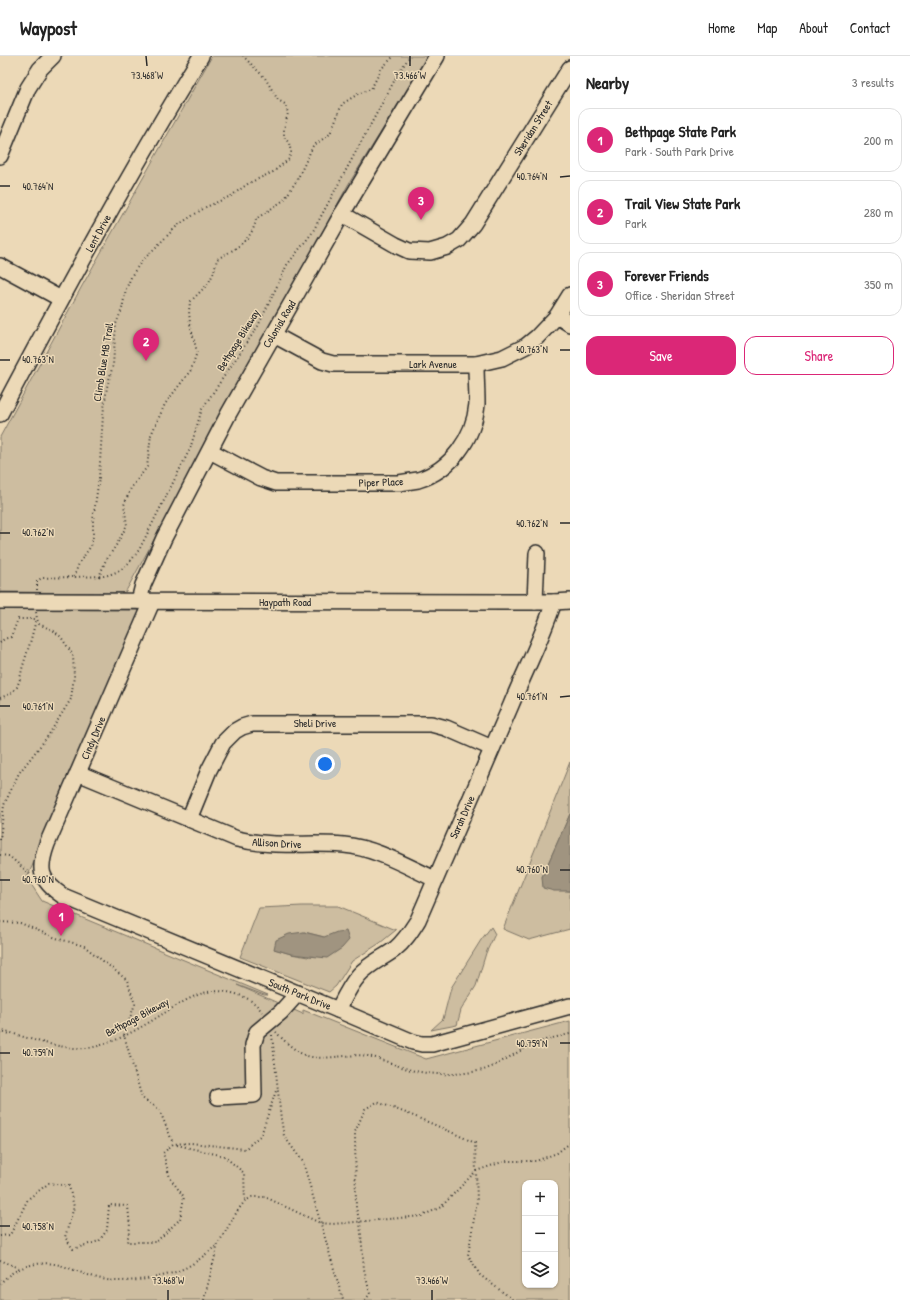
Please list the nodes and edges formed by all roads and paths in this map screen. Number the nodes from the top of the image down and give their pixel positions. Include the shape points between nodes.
1 (53, 56) edge
2 (200, 56) edge
3 (243, 56) edge
4 (394, 56) edge
5 (410, 56) edge
6 (437, 56) edge
7 (570, 68) edge
8 (0, 156) edge
9 (342, 214) junction
10 (0, 266) edge
11 (570, 295) edge
12 (61, 298) junction
13 (557, 316) junction
14 (570, 324) edge
15 (274, 335) junction
16 (476, 364) junction
17 (0, 414) edge
18 (210, 451) junction
19 (537, 553) dead end
20 (74, 577) joint
21 (99, 577) junction
22 (0, 601) edge
23 (570, 601) edge
24 (145, 602) junction
25 (535, 602) junction
26 (554, 602) junction
27 (36, 619) junction
28 (0, 643) edge
29 (0, 698) edge
30 (492, 748) junction
31 (78, 773) junction
32 (189, 819) junction
33 (0, 840) edge
34 (0, 855) edge
35 (43, 876) junction
36 (435, 879) junction
37 (0, 922) edge
38 (298, 993) junction
39 (570, 1006) edge
40 (338, 1010) junction
41 (268, 1023) junction
42 (0, 1029) edge
43 (0, 1032) edge
44 (14, 1034) junction
45 (124, 1035) junction
46 (277, 1088) junction
47 (218, 1097) dead end
48 (570, 1143) edge
49 (173, 1144) junction
50 (476, 1172) junction
51 (245, 1201) junction
52 (360, 1222) junction
53 (320, 1223) junction
54 (0, 1236) edge
55 (218, 1244) junction
56 (0, 1260) edge
57 (19, 1268) junction
58 (0, 1284) edge
59 (204, 1300) edge
60 (343, 1300) edge
61 (365, 1300) edge
62 (514, 1300) edge

1 - 8 street via 40,68 28,88
2 - 12 street, Lent Drive
3 - 20 path, Climb Blue MB Trail via 265,78 278,100 285,104 288,113 284,137 289,143 289,159 273,172 249,183 231,196 206,207 178,225 141,262 132,275 116,324 113,364 103,416 93,536 91,546 79,563
4 - 21 path via 382,68 371,90 358,94 342,104 330,134 313,146 298,180 284,200 256,219 255,228 233,251 217,259 208,284 190,302 188,311 197,352 191,370 165,404 151,435 147,467 131,488 124,505 127,525
5 - 21 path, Bethpage Bikeway via 312,233 287,266 258,326 202,409 190,449 139,550 129,565 114,574
6 - 9 street, Colonial Road
7 - 9 street, Sheridan Street via 473,224 458,240 436,251 409,251
9 - 15 street, Colonial Road
10 - 12 street
11 - 13 street, Lark Avenue
12 - 17 street, Lent Drive
13 - 14 street
13 - 16 street, Lark Avenue via 526,346 502,358
15 - 16 street, Lark Avenue via 322,361 333,364
15 - 18 street, Colonial Road
16 - 18 street, Piper Place via 477,405 468,437 446,464 418,480 400,483 276,482 260,478
18 - 24 street, Colonial Road via 164,538 143,585
19 - 25 street
20 - 21 path, Bethpage Bikeway
22 - 24 street, Haypath Road
23 - 26 street, Haypath Road
24 - 25 street, Haypath Road
24 - 31 street, Cindy Drive
25 - 26 street, Haypath Road
26 - 30 street, Sarah Drive
27 - 28 path via 18,619 11,637
27 - 29 path via 17,687 10,694
27 - 33 path via 39,624 61,637 73,654 71,699 48,736 19,773 4,806
30 - 32 street, Sheli Drive via 431,724 252,724 235,731 223,743
30 - 36 street, Sarah Drive
31 - 32 street, Allison Drive
31 - 35 street, Cindy Drive via 43,855
32 - 36 street, Allison Drive via 237,839 254,843 344,845 363,848
34 - 35 path via 9,856 30,874
35 - 38 street, South Park Drive via 52,889 63,896
36 - 40 street, Sarah Drive via 418,920 407,937 395,949 359,974
37 - 45 path via 20,923 84,946 127,980 135,1004
38 - 40 street, South Park Drive
38 - 41 street
39 - 40 street, South Park Drive via 432,1044 413,1042
41 - 45 path, Bethpage Bikeway via 255,1003 231,993 207,992 182,1002
41 - 46 path via 271,1028
41 - 47 street via 254,1038 254,1095
42 - 44 path, Bethpage Bikeway
43 - 44 path
44 - 45 path, Bethpage Bikeway via 55,1045 80,1048 98,1046
45 - 49 path via 142,1098 159,1108
46 - 49 path via 261,1135 245,1150 191,1143
46 - 53 path via 284,1136 303,1162
48 - 50 path via 558,1153 536,1161 505,1161
49 - 51 path via 224,1156 244,1173
49 - 54 path via 163,1153 170,1178 184,1197 180,1219 156,1242 127,1242 130,1227 128,1206 109,1205 107,1230 99,1241 74,1249 65,1237 74,1207 70,1186 49,1183 28,1199 10,1235
50 - 52 path via 441,1207 422,1216
50 - 52 path via 475,1143 377,1102 365,1109 355,1132 356,1208
50 - 62 path via 477,1201 468,1255 480,1275
51 - 53 path via 252,1197 265,1197
51 - 55 path
52 - 53 path
52 - 61 path via 364,1269 370,1294
53 - 60 path
55 - 57 path via 185,1268 162,1276 137,1280 99,1279 62,1266 45,1264
55 - 59 path
56 - 57 path
57 - 58 path

